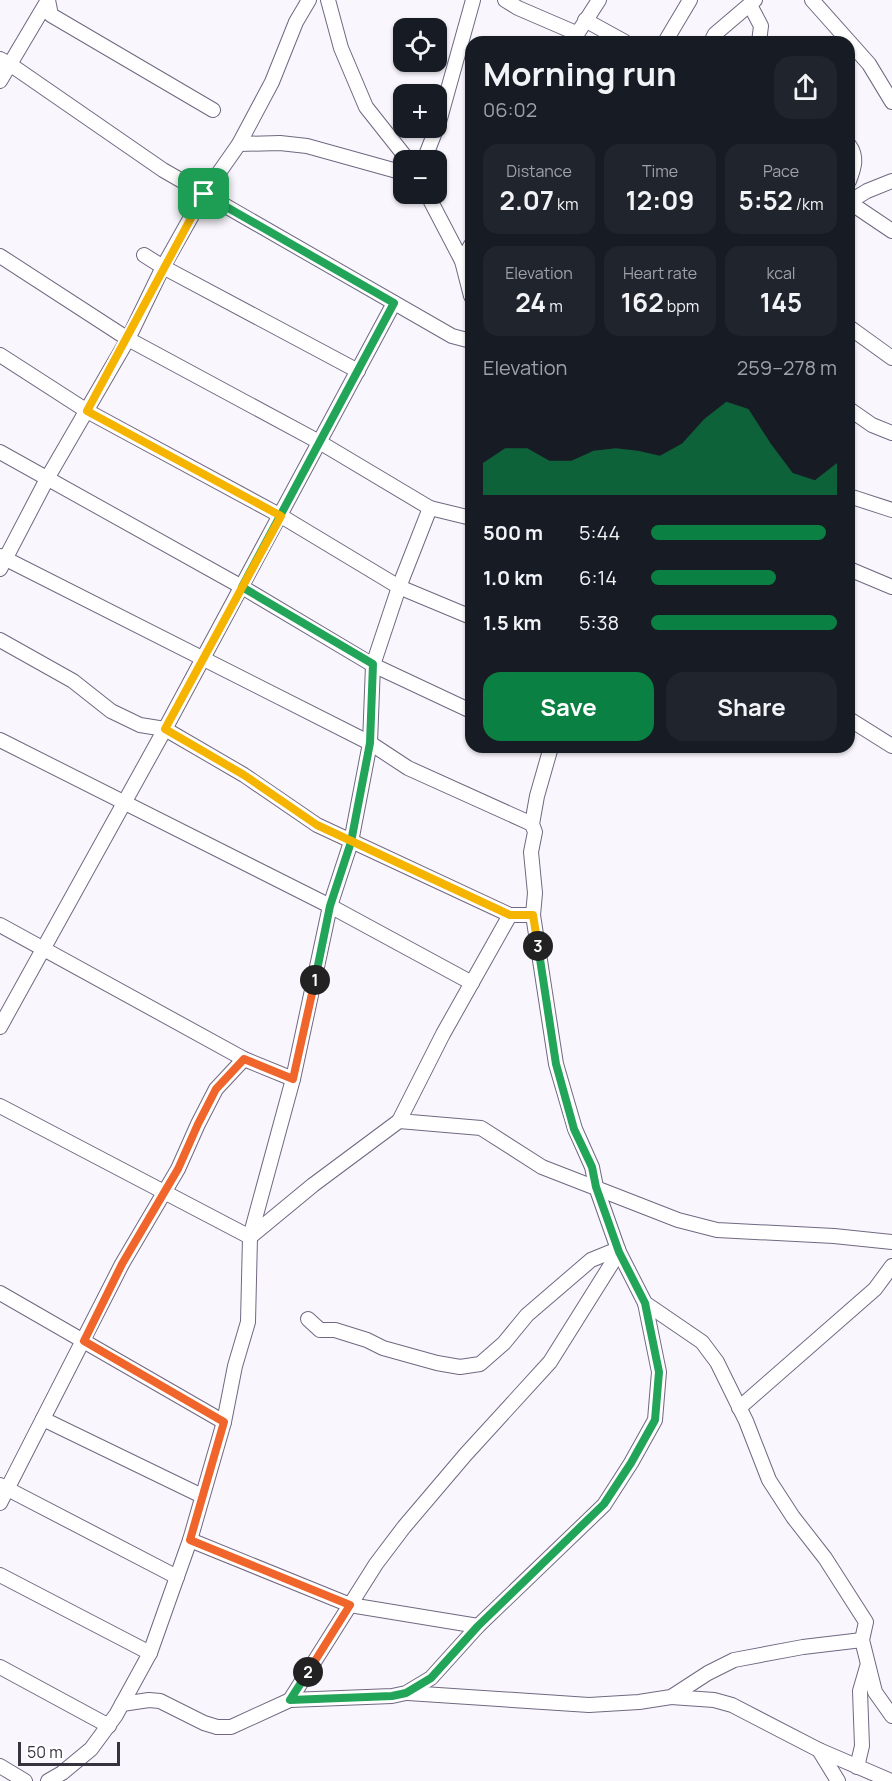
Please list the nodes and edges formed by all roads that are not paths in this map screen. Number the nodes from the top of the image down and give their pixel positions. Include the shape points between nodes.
1 (48, 0) edge
2 (309, 0) edge
3 (328, 0) edge
4 (473, 0) edge
5 (505, 0) edge
6 (599, 0) edge
7 (690, 0) edge
8 (812, 0) edge
9 (752, 2) edge
10 (585, 20) junction
11 (570, 36) edge
12 (575, 36) edge
13 (614, 36) edge
14 (669, 36) edge
15 (714, 36) edge
16 (759, 36) edge
17 (844, 36) edge
18 (855, 48) edge
19 (6, 62) edge
20 (0, 81) edge
21 (892, 102) edge
22 (213, 110) dead end
23 (239, 144) junction
24 (400, 150) edge
25 (428, 150) edge
26 (393, 170) edge
27 (892, 181) edge
28 (204, 194) junction
29 (855, 198) edge
30 (432, 204) edge
31 (855, 206) edge
32 (892, 231) edge
33 (144, 255) dead end
34 (0, 256) edge
35 (465, 256) edge
36 (462, 261) junction
37 (163, 267) junction
38 (465, 273) edge
39 (394, 303) junction
40 (855, 331) edge
41 (128, 339) junction
42 (465, 339) edge
43 (0, 355) edge
44 (892, 358) edge
45 (358, 371) junction
46 (87, 411) junction
47 (855, 413) edge
48 (892, 433) edge
49 (321, 443) junction
50 (0, 452) edge
51 (48, 477) junction
52 (855, 498) edge
53 (430, 508) junction
54 (892, 510) edge
55 (281, 516) junction
56 (465, 517) edge
57 (2, 561) edge
58 (855, 572) edge
59 (242, 587) junction
60 (399, 587) junction
61 (892, 587) edge
62 (465, 614) edge
63 (0, 640) edge
64 (203, 660) junction
65 (373, 664) junction
66 (465, 708) edge
67 (855, 723) edge
68 (165, 729) junction
69 (0, 740) edge
70 (370, 743) junction
71 (892, 746) edge
72 (548, 753) edge
73 (124, 803) junction
74 (532, 824) junction
75 (351, 842) junction
76 (330, 906) junction
77 (510, 915) junction
78 (533, 915) junction
79 (0, 925) edge
80 (44, 950) junction
81 (472, 982) junction
82 (0, 1027) edge
83 (244, 1059) junction
84 (293, 1079) junction
85 (0, 1106) edge
86 (399, 1121) junction
87 (596, 1187) junction
88 (165, 1193) junction
89 (250, 1237) junction
90 (892, 1242) edge
91 (619, 1250) junction
92 (892, 1266) edge
93 (0, 1293) edge
94 (645, 1303) junction
95 (308, 1319) dead end
96 (84, 1341) junction
97 (740, 1408) junction
98 (44, 1419) junction
99 (224, 1422) junction
100 (4, 1487) edge
101 (202, 1496) junction
102 (0, 1503) edge
103 (190, 1540) junction
104 (0, 1575) edge
105 (177, 1577) junction
106 (350, 1605) junction
107 (478, 1626) junction
108 (862, 1640) junction
109 (150, 1653) junction
110 (868, 1665) junction
111 (0, 1667) edge
112 (406, 1693) junction
113 (671, 1697) junction
114 (290, 1700) junction
115 (122, 1704) junction
116 (891, 1714) edge
117 (109, 1726) junction
118 (819, 1750) junction
119 (0, 1766) edge
120 (857, 1767) junction
121 (25, 1781) edge
122 (48, 1781) edge
123 (838, 1781) edge
124 (891, 1781) edge

1 - 19 street
1 - 22 street via 51,15
2 - 23 street
3 - 24 street via 341,48 366,107
4 - 25 street
5 - 11 street
6 - 10 street
7 - 14 street
8 - 17 street
9 - 15 street
9 - 16 street
10 - 12 street
10 - 13 street
18 - 21 street
19 - 20 street
19 - 28 street
23 - 26 street via 307,146
23 - 28 street
27 - 29 street
28 - 37 street
28 - 39 street
30 - 36 street
31 - 32 street
33 - 37 street
34 - 41 street
35 - 36 street
36 - 38 street
37 - 41 street
37 - 45 street
39 - 42 street
39 - 45 street
40 - 44 street
41 - 46 street
41 - 49 street
43 - 46 street
45 - 49 street
46 - 51 street
46 - 55 street
47 - 48 street
49 - 53 street
49 - 55 street
50 - 51 street
51 - 57 street
51 - 59 street
52 - 54 street
53 - 56 street
53 - 60 street
55 - 59 street
55 - 60 street
57 - 64 street
58 - 61 street
59 - 64 street
59 - 65 street
60 - 62 street
60 - 65 street
63 - 68 street via 73,681 111,711 140,725
64 - 68 street
64 - 70 street
65 - 66 street
65 - 70 street
67 - 71 street
68 - 73 street
68 - 75 street via 244,775 317,825
69 - 73 street
70 - 74 street via 408,768
70 - 75 street
72 - 74 street
73 - 76 street
73 - 80 street
74 - 78 street
75 - 76 street
75 - 77 street
76 - 81 street
76 - 84 street
77 - 78 street
77 - 81 street
78 - 87 street via 556,1064
79 - 80 street
80 - 82 street
80 - 83 street
81 - 86 street
83 - 84 street
83 - 88 street via 216,1089
84 - 89 street
85 - 88 street
86 - 87 street via 481,1128 542,1167
86 - 89 street
87 - 90 street via 678,1220 717,1230
87 - 91 street
88 - 89 street
88 - 96 street via 122,1264
89 - 99 street via 248,1322
91 - 94 street
91 - 95 street via 591,1260 527,1315 480,1364 460,1367 437,1363 335,1330 320,1330
91 - 106 street via 550,1362 404,1527
92 - 97 street via 875,1289
93 - 96 street
94 - 97 street via 702,1342 717,1362
94 - 107 street via 659,1372 655,1420 604,1504
96 - 98 street
96 - 99 street
97 - 108 street via 769,1480 867,1622
98 - 100 street
98 - 101 street
99 - 101 street
100 - 102 street
100 - 105 street
101 - 103 street
103 - 105 street
103 - 106 street
104 - 109 street
105 - 109 street
106 - 107 street
106 - 114 street
107 - 112 street via 431,1678
108 - 110 street
108 - 113 street via 734,1660
109 - 115 street
110 - 116 street via 875,1692
110 - 120 street via 860,1692 862,1746
111 - 117 street
112 - 113 street via 589,1705
112 - 114 street
113 - 118 street via 732,1705
114 - 115 street via 231,1727 204,1723 160,1701
115 - 117 street
117 - 122 street via 91,1749
118 - 120 street
118 - 123 street
119 - 121 street
120 - 124 street

